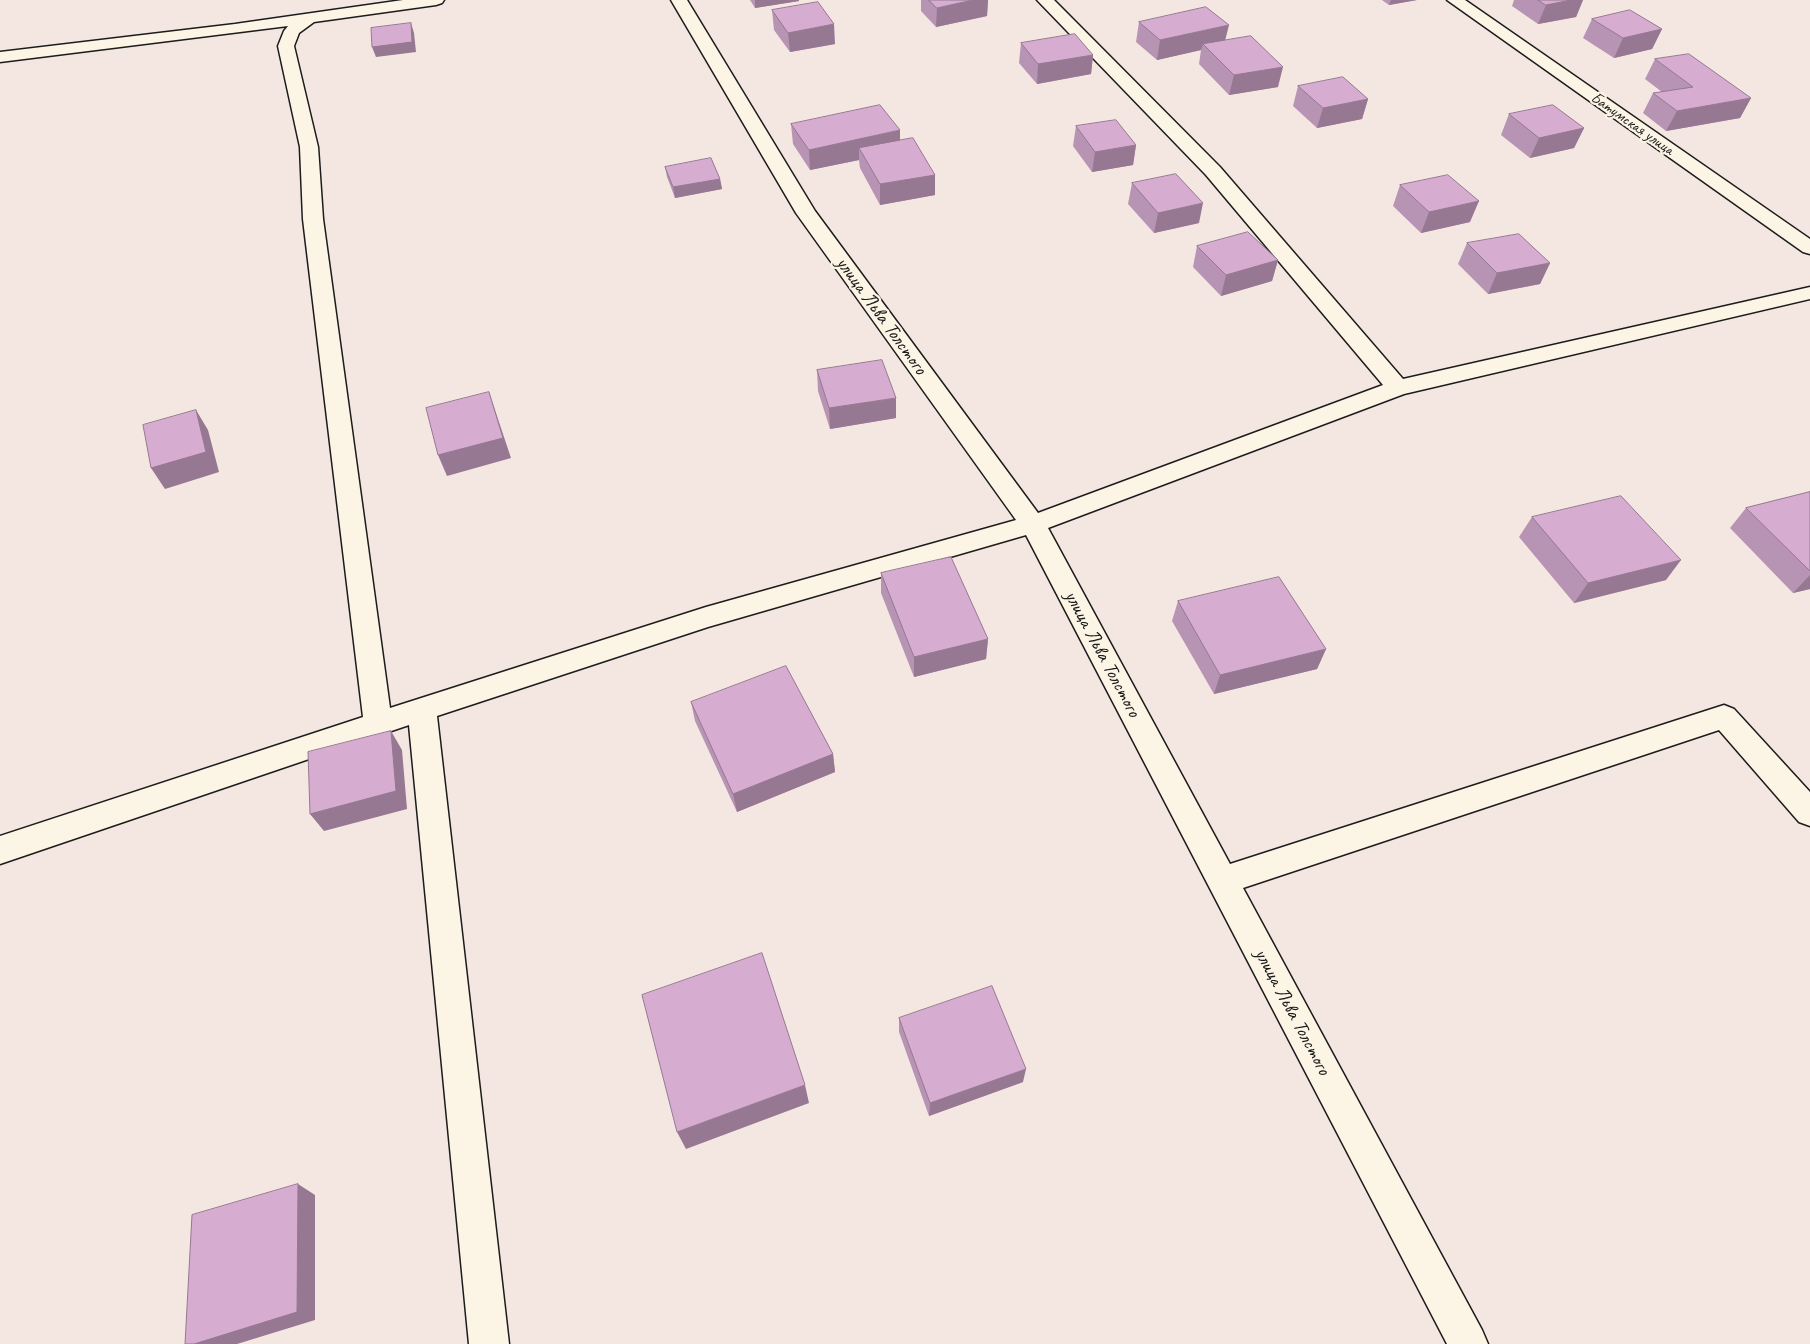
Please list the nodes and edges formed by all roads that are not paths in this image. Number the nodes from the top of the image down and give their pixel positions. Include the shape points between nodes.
1 (436, 0) edge
2 (679, 0) edge
3 (1045, 0) edge
4 (1455, 0) edge
5 (310, 18) junction
6 (0, 57) edge
7 (1810, 248) edge
8 (1810, 294) edge
9 (1398, 388) junction
10 (1033, 524) junction
11 (422, 710) junction
12 (378, 724) junction
13 (1810, 813) edge
14 (0, 850) edge
15 (1222, 881) junction
16 (489, 1344) edge
17 (1468, 1344) edge

1 - 5 street
2 - 10 street, улица Льва Толстого via 806,213
3 - 9 street via 1213,171
4 - 7 street, Батумская улица
5 - 6 street
5 - 12 street via 292,31 286,46 309,147 313,218
8 - 9 street
9 - 10 street
10 - 11 street via 706,617
10 - 15 street, улица Льва Толстого
11 - 12 street
11 - 16 street
12 - 14 street
13 - 15 street via 1724,718
15 - 17 street, улица Льва Толстого

